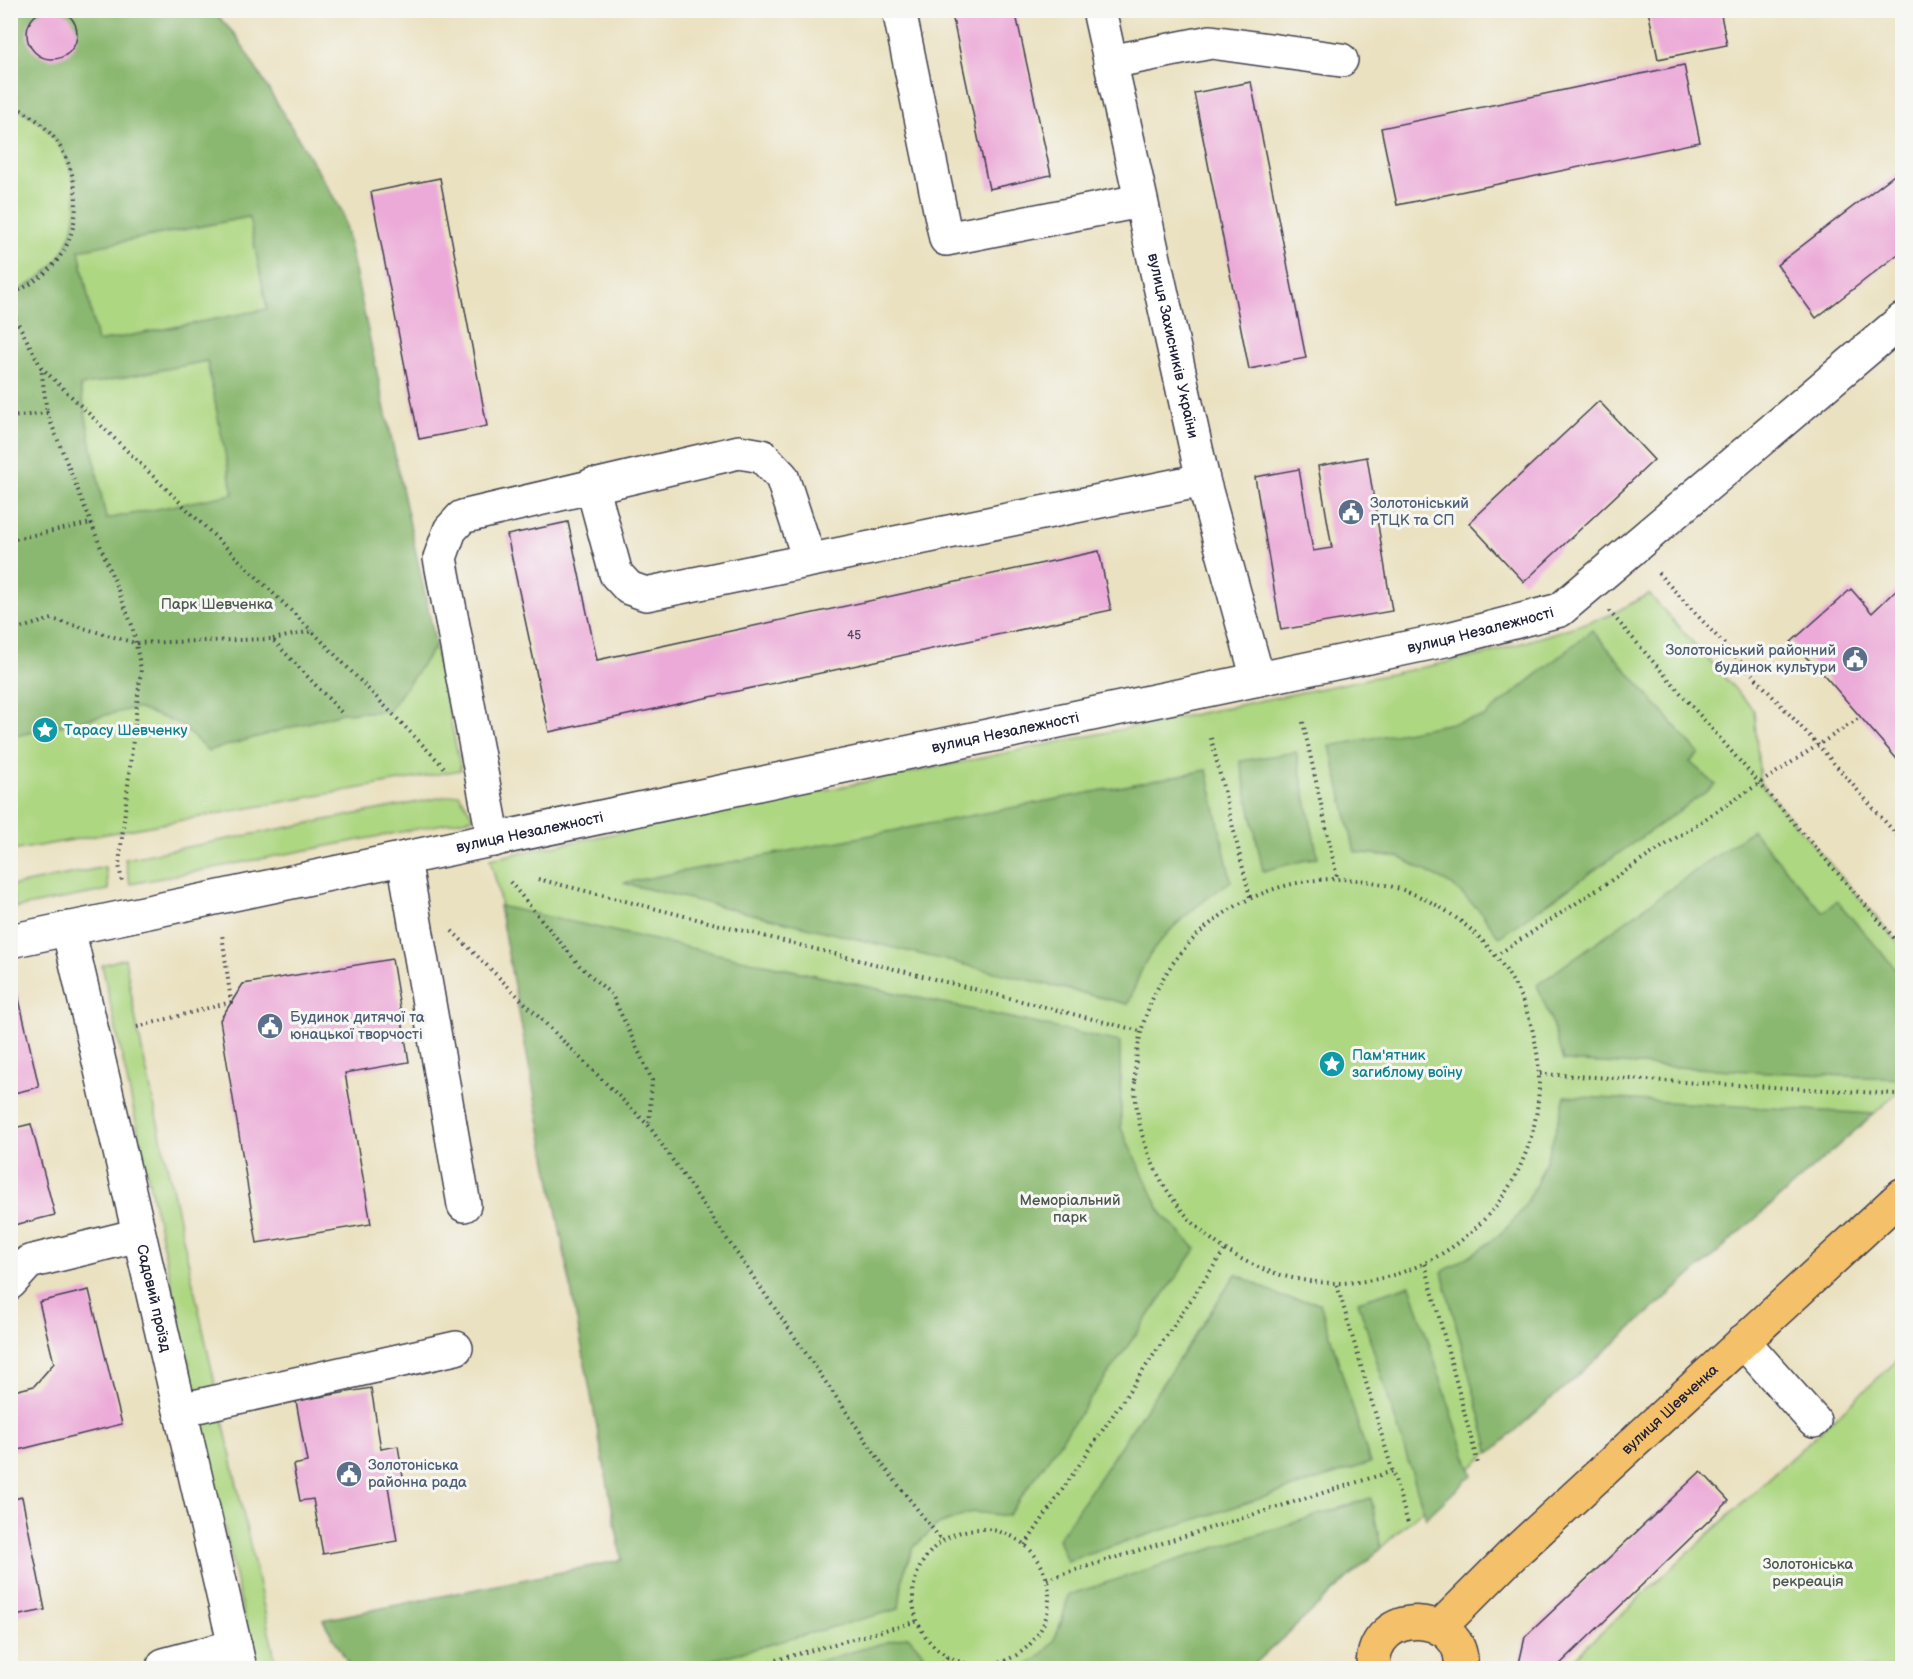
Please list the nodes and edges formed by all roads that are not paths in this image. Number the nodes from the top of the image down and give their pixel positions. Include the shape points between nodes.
1 (899, 10) edge
2 (1099, 10) edge
3 (1341, 60) dead end
4 (1110, 62) junction
5 (1140, 201) junction
6 (1902, 320) edge
7 (1203, 480) junction
8 (592, 485) junction
9 (809, 559) junction
10 (1258, 678) junction
11 (494, 840) junction
12 (407, 874) junction
13 (68, 928) junction
14 (10, 941) edge
15 (1902, 1195) edge
16 (464, 1205) dead end
17 (140, 1235) junction
18 (10, 1282) edge
19 (1743, 1341) junction
20 (456, 1348) dead end
21 (180, 1410) junction
22 (1814, 1421) dead end
23 (1439, 1628) junction
24 (238, 1657) edge
25 (1375, 1657) edge
26 (159, 1667) edge
27 (1352, 1668) edge
28 (1461, 1668) edge

1 - 5 street via 946,239
2 - 4 street, вулиця Захисників України
3 - 4 street via 1211,42
4 - 5 street, вулиця Захисників України
5 - 7 street, вулиця Захисників України
6 - 10 street, вулиця Незалежності via 1560,610 1445,640
7 - 9 street
7 - 10 street, вулиця Захисників України
8 - 9 street via 739,452 762,456 782,477
8 - 9 street via 616,574 629,588 646,594
8 - 11 street via 462,517 450,530 440,558
10 - 11 street, вулиця Незалежності
11 - 12 street, вулиця Незалежності
12 - 13 street, вулиця Незалежності
12 - 16 street
13 - 14 street, вулиця Незалежності
13 - 17 street, Садовий проїзд
15 - 19 main road, вулиця Шевченка
17 - 18 street via 29,1262
17 - 21 street, Садовий проїзд
19 - 22 street
19 - 23 main road, вулиця Шевченка
20 - 21 street
21 - 24 street, Садовий проїзд
23 - 25 main road via 1426,1623 1405,1624 1386,1634
23 - 28 main road via 1458,1649
24 - 26 street
25 - 27 main road

